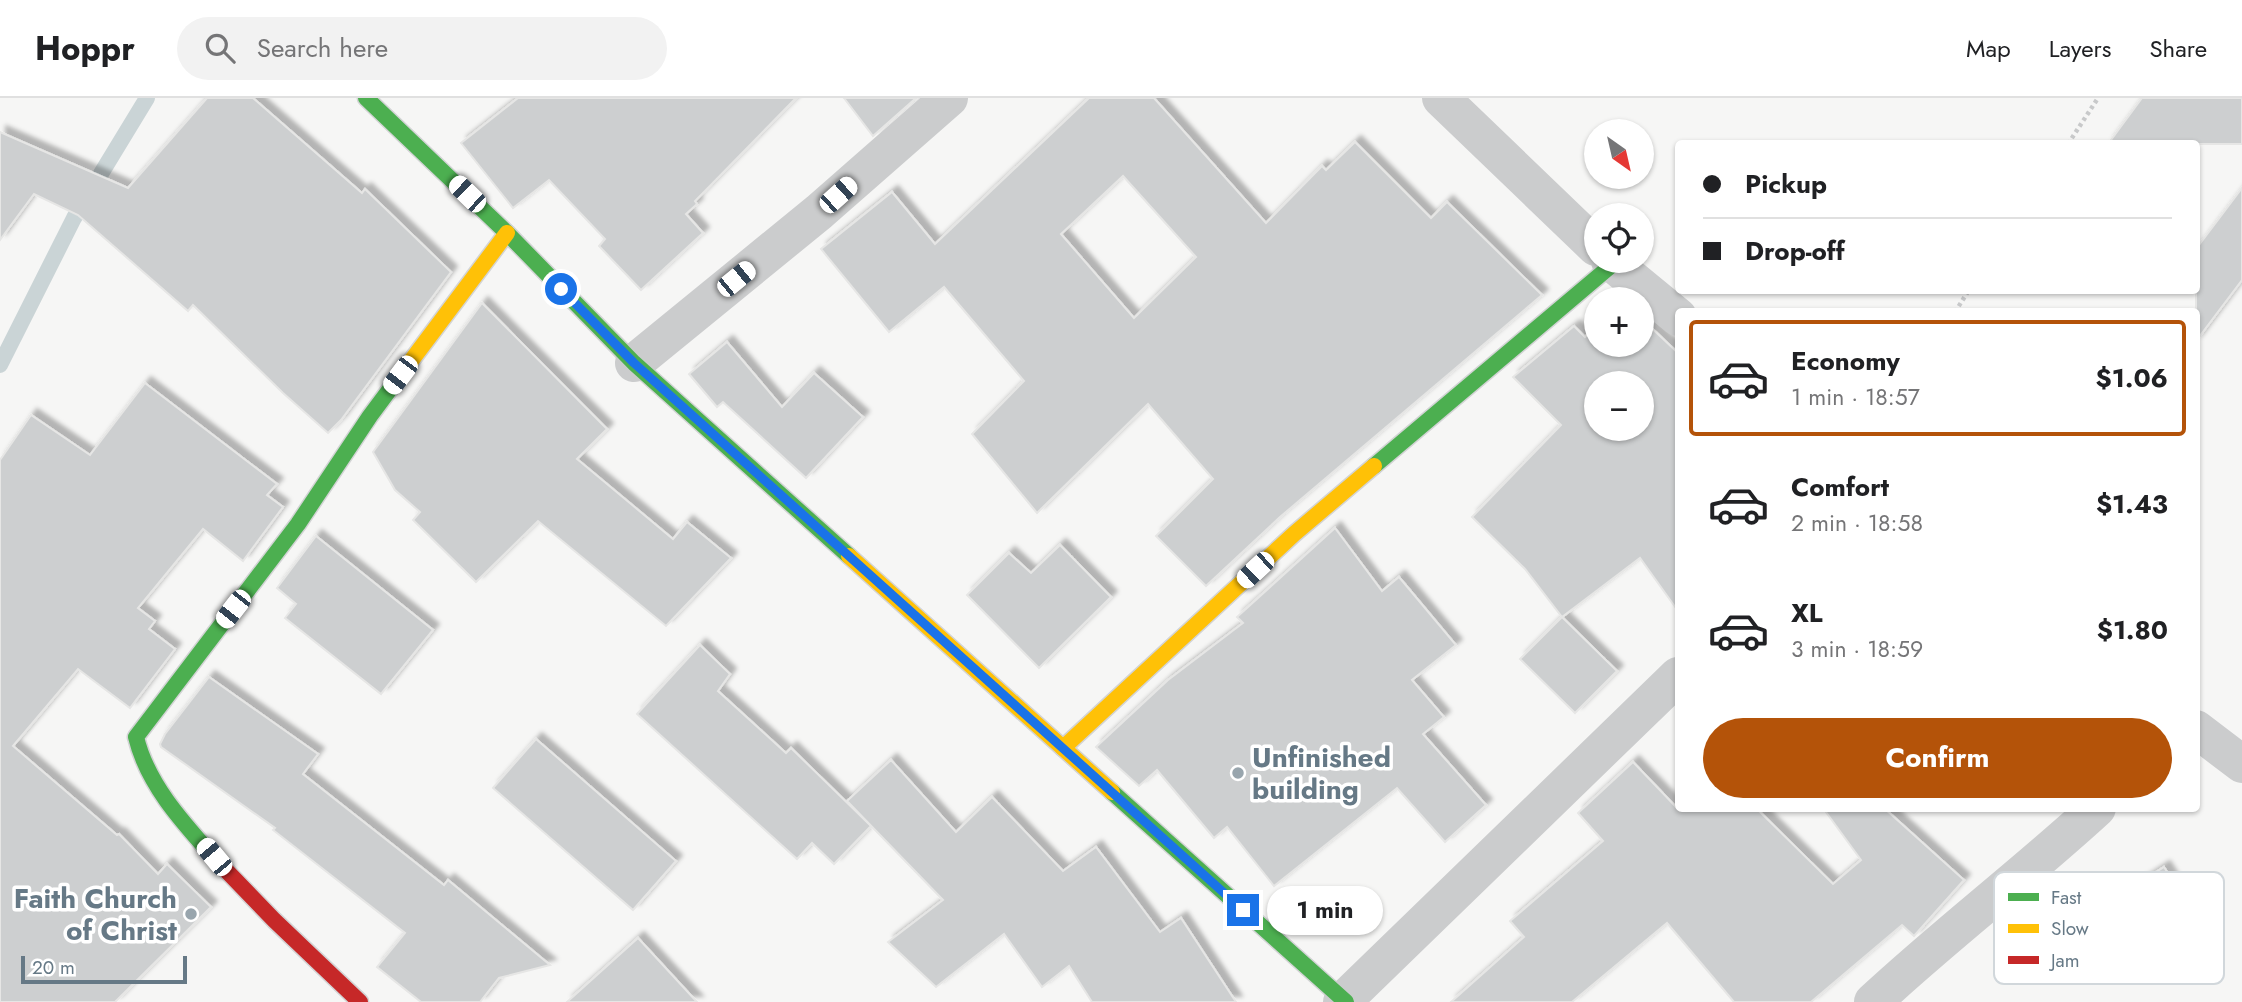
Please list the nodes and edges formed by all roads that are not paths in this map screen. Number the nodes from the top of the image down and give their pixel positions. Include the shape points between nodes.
1 (366, 98) edge
2 (949, 98) edge
3 (1441, 98) edge
4 (507, 233) junction
5 (1584, 236) edge
6 (1588, 273) edge
7 (1625, 273) edge
8 (1675, 314) edge
9 (634, 363) junction
10 (1675, 679) edge
11 (2200, 732) edge
12 (1063, 748) junction
13 (2242, 764) edge
14 (2093, 812) edge
15 (2024, 872) edge
16 (1994, 897) edge
17 (1344, 1001) edge
18 (359, 1002) edge
19 (1873, 1002) edge

1 - 4 street
2 - 9 street via 819,212
3 - 5 street
4 - 9 street
4 - 18 street via 370,416 298,524 136,737 138,751 160,793 232,878
6 - 12 street via 1294,534
7 - 8 street
9 - 12 street
10 - 17 street
11 - 13 street
12 - 17 street
14 - 15 street
16 - 19 street

